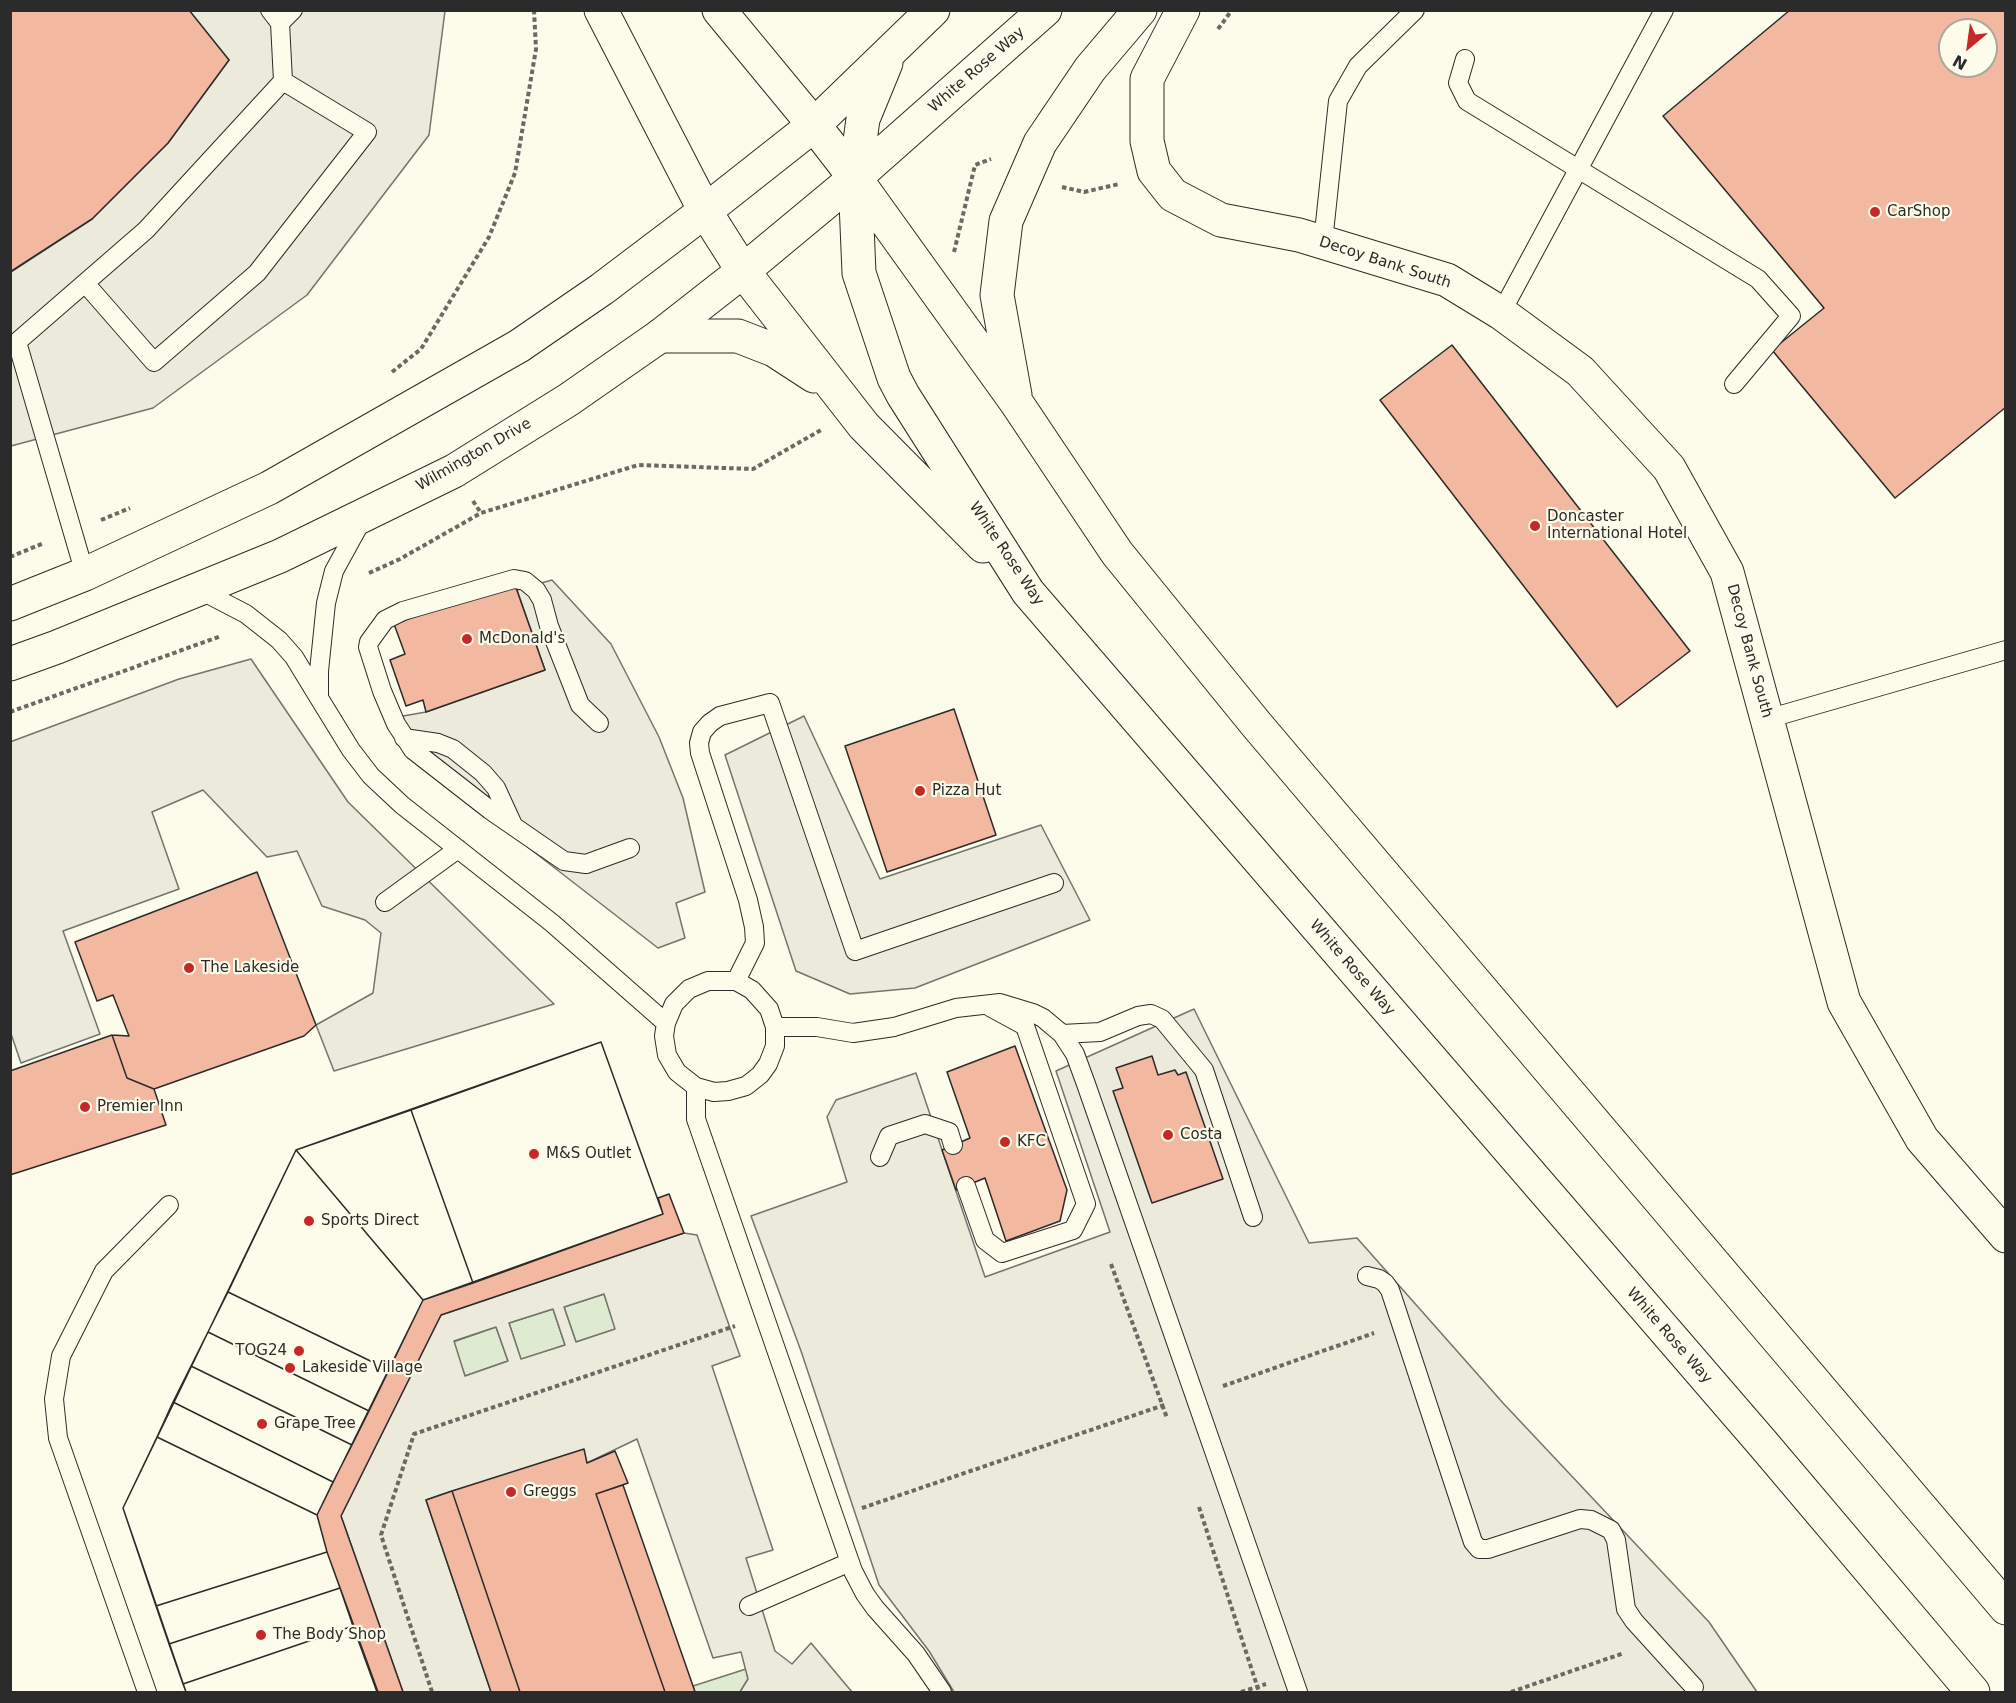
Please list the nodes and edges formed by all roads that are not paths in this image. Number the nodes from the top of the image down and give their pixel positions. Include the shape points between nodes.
1 (601, 10) edge
2 (719, 10) edge
3 (933, 10) edge
4 (1045, 10) edge
5 (1140, 10) edge
6 (1183, 10) edge
7 (1415, 10) edge
8 (1664, 10) edge
9 (281, 15) edge
10 (891, 50) junction
11 (1466, 59) dead end
12 (283, 81) junction
13 (814, 125) junction
14 (1578, 169) junction
15 (855, 177) junction
16 (705, 211) junction
17 (1311, 238) junction
18 (743, 271) junction
19 (85, 283) junction
20 (1501, 313) junction
21 (660, 336) junction
22 (14, 344) edge
23 (1734, 384) dead end
24 (1016, 402) junction
25 (851, 410) junction
26 (366, 514) junction
27 (86, 574) junction
28 (198, 589) junction
29 (1028, 592) junction
30 (10, 604) edge
31 (2006, 650) edge
32 (10, 664) edge
33 (319, 698) junction
34 (1767, 719) junction
35 (599, 723) dead end
36 (404, 738) junction
37 (514, 827) junction
38 (630, 848) dead end
39 (458, 849) junction
40 (1053, 883) dead end
41 (385, 902) dead end
42 (736, 981) junction
43 (983, 1004) junction
44 (666, 1023) junction
45 (775, 1027) junction
46 (1062, 1034) junction
47 (696, 1087) junction
48 (953, 1145) dead end
49 (880, 1157) dead end
50 (966, 1186) dead end
51 (169, 1205) dead end
52 (1253, 1217) dead end
53 (2006, 1236) edge
54 (1367, 1276) dead end
55 (850, 1562) junction
56 (749, 1606) dead end
57 (2006, 1608) edge
58 (1694, 1688) dead end
59 (147, 1692) edge
60 (942, 1692) edge
61 (1298, 1692) edge
62 (1974, 1692) edge

1 - 16 main road
2 - 13 main road
3 - 10 main road, White Rose Way
4 - 15 main road, White Rose Way
5 - 24 main road via 1089,69 1040,143 1006,221 998,295
6 - 17 main road, Decoy Bank South via 1147,79 1147,141 1154,171 1173,195 1221,220
7 - 17 lane via 1358,66 1338,101
8 - 14 lane
9 - 12 lane
10 - 13 main road, White Rose Way
10 - 15 main road, White Rose Way via 862,119
11 - 14 lane via 1458,83 1467,101
12 - 19 lane via 146,230
12 - 19 lane via 367,132 257,273 154,362
13 - 15 main road
13 - 16 main road
14 - 20 lane
14 - 23 lane via 1758,279 1791,316
15 - 18 main road, Wilmington Drive
15 - 24 main road
15 - 29 main road, White Rose Way via 859,273 894,378
16 - 18 main road
16 - 27 main road via 519,346 269,488
17 - 20 main road, Decoy Bank South via 1447,280
18 - 21 main road, Wilmington Drive
18 - 25 main road
19 - 22 lane
20 - 34 main road, Decoy Bank South via 1580,371 1669,468 1727,572
21 - 25 main road via 738,336 774,350 812,375
21 - 26 main road, Wilmington Drive via 568,400 454,471
22 - 27 lane
24 - 57 main road via 1118,553 1256,724
25 - 29 main road
26 - 28 main road, Wilmington Drive via 280,556
26 - 33 lane via 334,571 326,603
27 - 30 main road
28 - 32 main road, Wilmington Drive
28 - 33 lane via 246,614 279,640
29 - 62 main road, White Rose Way
31 - 34 lane
33 - 39 lane via 371,776
34 - 53 main road, Decoy Bank South via 1844,1002 1922,1139
35 - 36 lane via 580,705 542,600 525,581 514,579 403,611 385,620 370,638 368,647 382,692
36 - 37 lane via 413,750
36 - 37 lane via 453,749 483,773 496,788
37 - 38 lane via 564,861 578,864
39 - 41 lane
39 - 44 lane via 552,923
40 - 42 lane via 855,951 770,704 720,716 702,732 699,743 754,927 755,943
42 - 44 lane via 708,981 689,989 674,1004
42 - 45 lane via 752,990 769,1009
43 - 45 lane via 894,1027 853,1033 818,1027
43 - 46 lane via 1023,1008
43 - 50 lane via 1025,1026 1086,1204 1073,1230 1002,1252 985,1240
44 - 47 lane via 667,1055 677,1072
45 - 47 lane via 775,1046 768,1064 746,1086 728,1092
46 - 52 lane via 1100,1032 1151,1014 1162,1018 1204,1070
46 - 61 lane via 1075,1054 1086,1084
47 - 55 lane via 696,1119
48 - 49 lane via 949,1132 925,1124 889,1136
51 - 59 lane via 104,1271 61,1356 54,1399 58,1438
54 - 58 lane via 1379,1278 1390,1290 1473,1542 1479,1549 1488,1549 1580,1519 1611,1530 1616,1540 1626,1609
55 - 56 lane
55 - 60 lane via 865,1594

